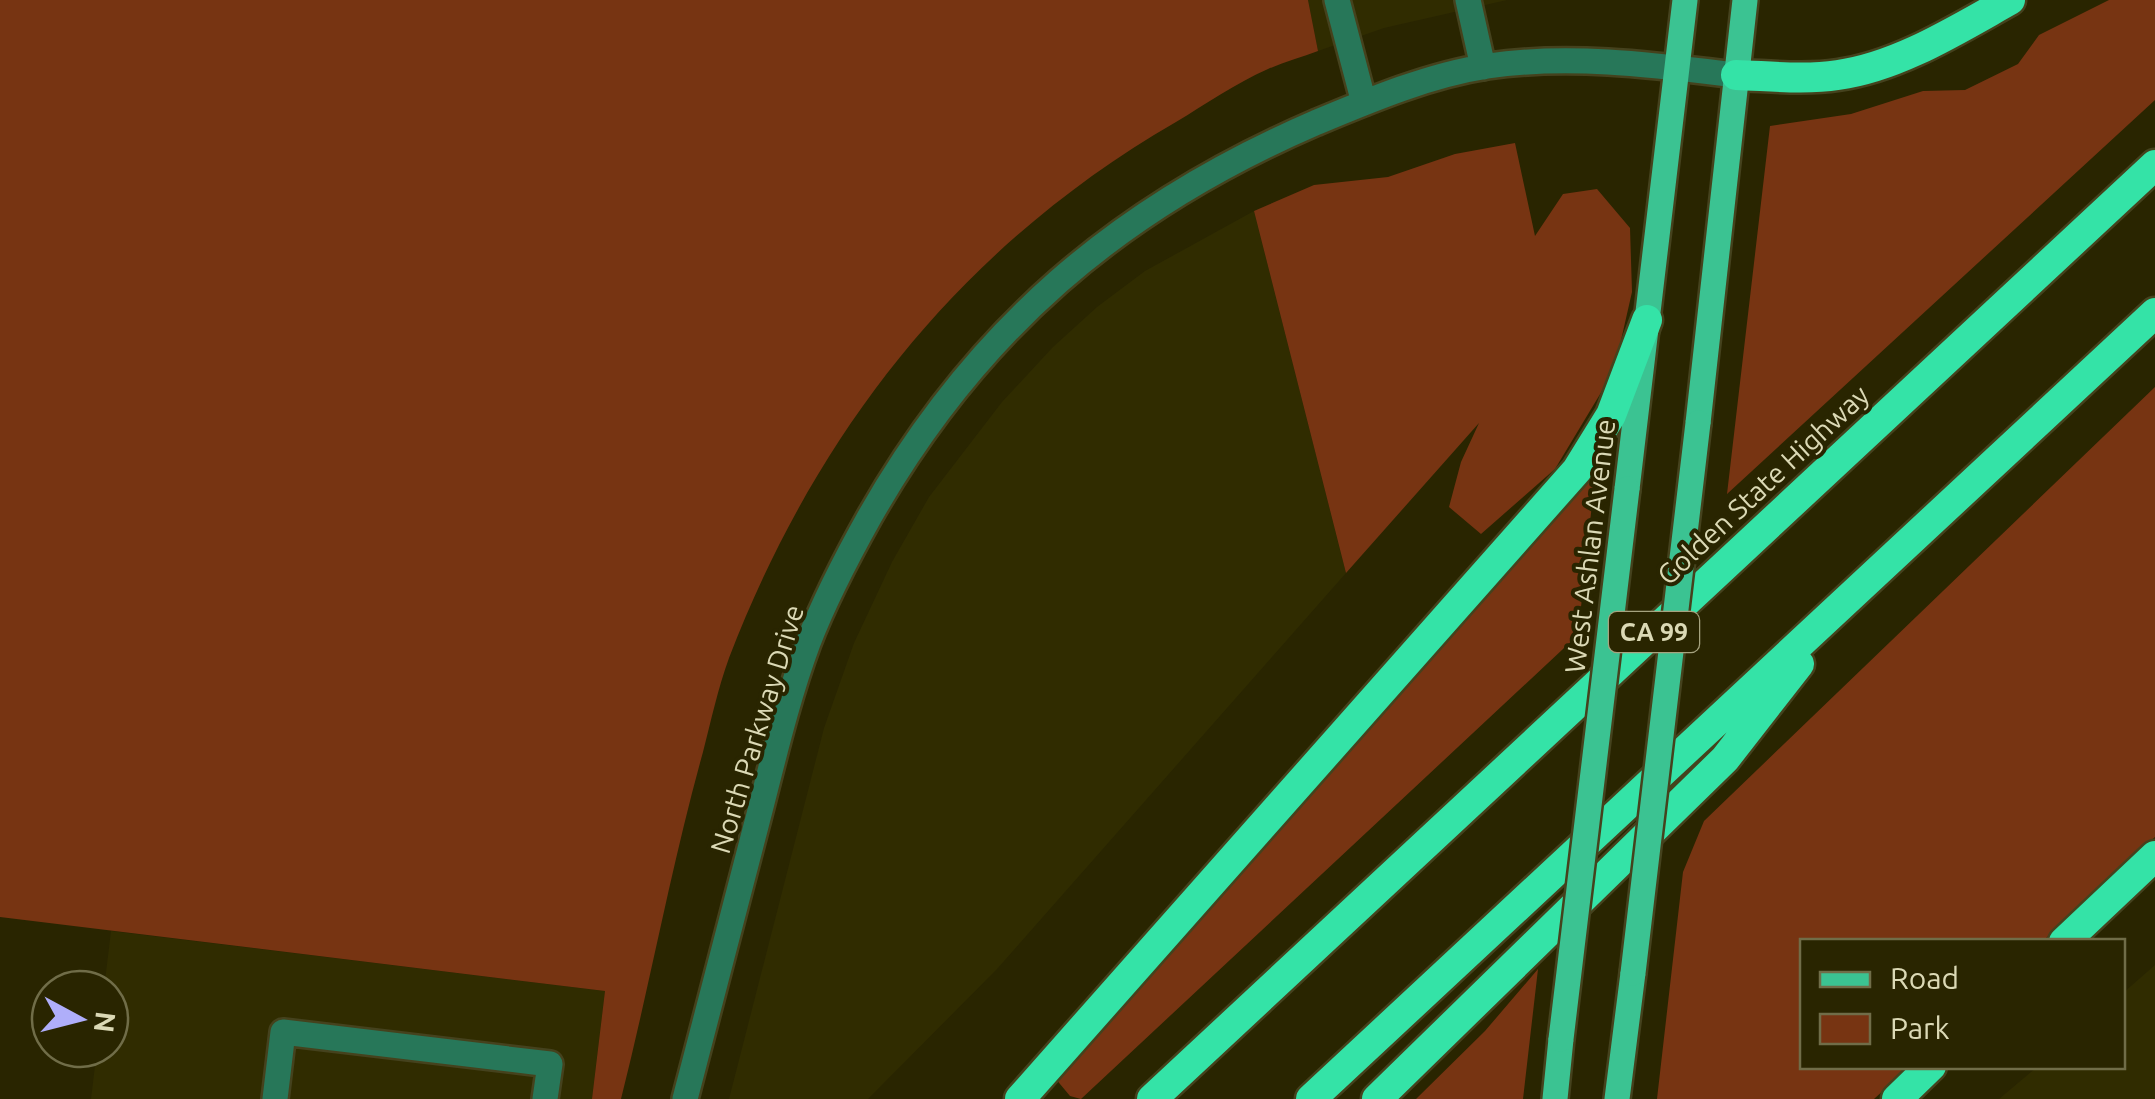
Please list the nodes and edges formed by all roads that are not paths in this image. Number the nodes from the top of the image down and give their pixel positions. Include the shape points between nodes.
1 (1338, 0) edge
2 (1468, 0) edge
3 (1685, 0) edge
4 (1745, 0) edge
5 (2010, 0) edge
6 (1483, 66) junction
7 (1676, 68) junction
8 (1736, 75) junction
9 (1364, 102) junction
10 (2155, 164) edge
11 (2155, 312) edge
12 (1647, 320) junction
13 (1855, 592) junction
14 (2155, 856) edge
15 (2067, 939) edge
16 (1928, 1069) edge
17 (276, 1099) edge
18 (545, 1099) edge
19 (686, 1099) edge
20 (1020, 1099) edge
21 (1152, 1099) edge
22 (1312, 1099) edge
23 (1377, 1099) edge
24 (1555, 1099) edge
25 (1617, 1099) edge
26 (1896, 1099) edge

1 - 9 street
2 - 6 street
3 - 7 main road, West Ashlan Avenue
4 - 8 main road
5 - 8 highway via 1899,56 1839,75
6 - 7 street, North Parkway Drive via 1564,60
6 - 9 street, North Parkway Drive
7 - 8 street, North Parkway Drive
7 - 12 main road, West Ashlan Avenue
8 - 25 main road, bridge
9 - 19 street, North Parkway Drive via 1205,177 1131,225 998,336 931,420 844,563 808,642
10 - 21 highway, Golden State Highway / CA 99
11 - 13 highway
12 - 20 highway via 1611,415 1578,470
12 - 24 main road, West Ashlan Avenue, bridge
13 - 22 highway
13 - 23 highway via 1724,760
14 - 15 highway
16 - 26 highway
17 - 18 street via 283,1032 550,1064

